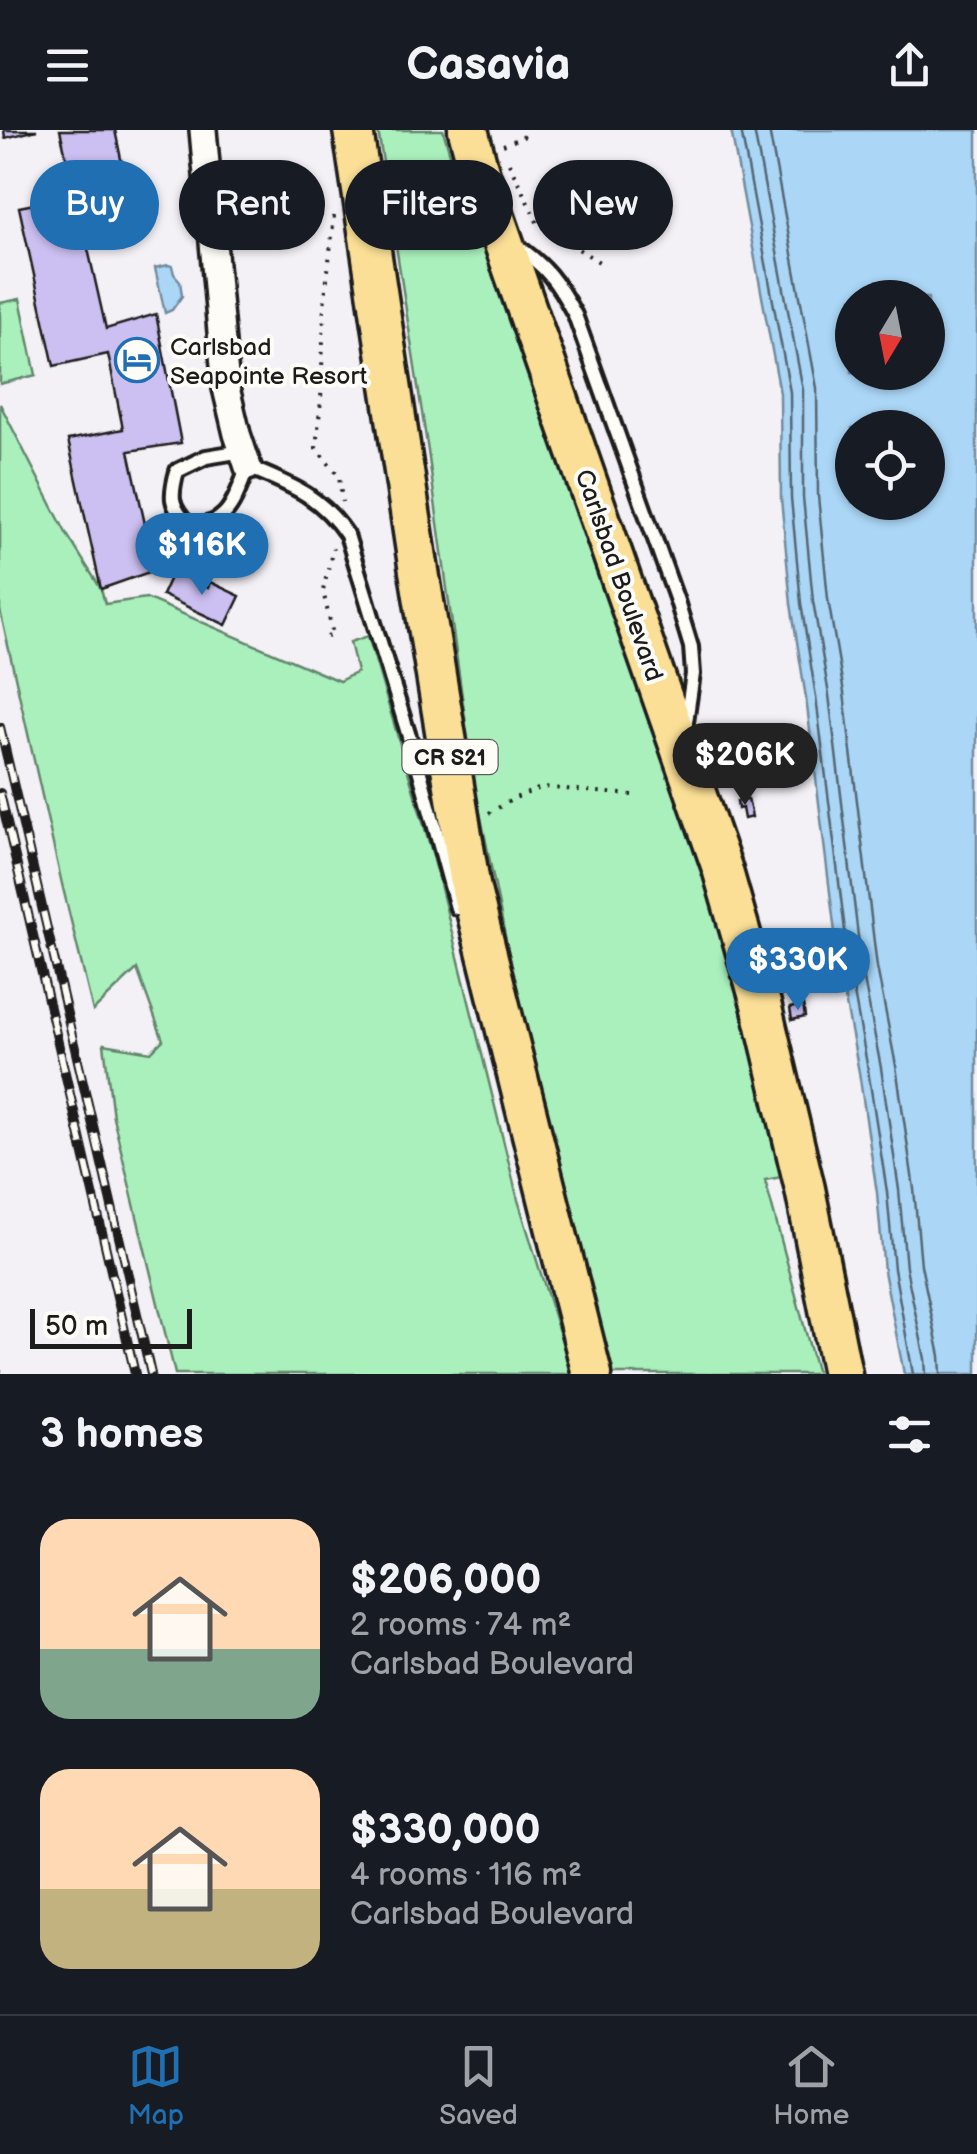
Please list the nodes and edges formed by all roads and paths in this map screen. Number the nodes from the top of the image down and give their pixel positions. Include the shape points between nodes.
1 (203, 130) edge
2 (352, 130) edge
3 (526, 130) edge
4 (485, 137) edge
5 (513, 172) edge
6 (335, 211) dead end
7 (604, 265) dead end
8 (246, 459) junction
9 (342, 508) dead end
10 (335, 540) dead end
11 (327, 637) dead end
12 (632, 795) dead end
13 (460, 820) junction
14 (462, 925) dead end
15 (474, 963) dead end
16 (560, 1246) junction
17 (592, 1374) edge
18 (842, 1374) edge

1 - 8 street via 226,388
2 - 13 main road, CR S21
3 - 4 path via 523,137
4 - 18 main road, Carlsbad Boulevard via 480,176 722,868 805,1188
5 - 7 path via 538,224
6 - 9 path via 316,448 339,476
8 - 8 lane via 206,457 177,471 171,492 188,526 221,520
8 - 14 lane via 328,509 348,535
10 - 11 path via 323,591 332,635
12 - 13 path via 542,788
13 - 16 main road, CR S21
15 - 16 lane
16 - 17 main road, CR S21

